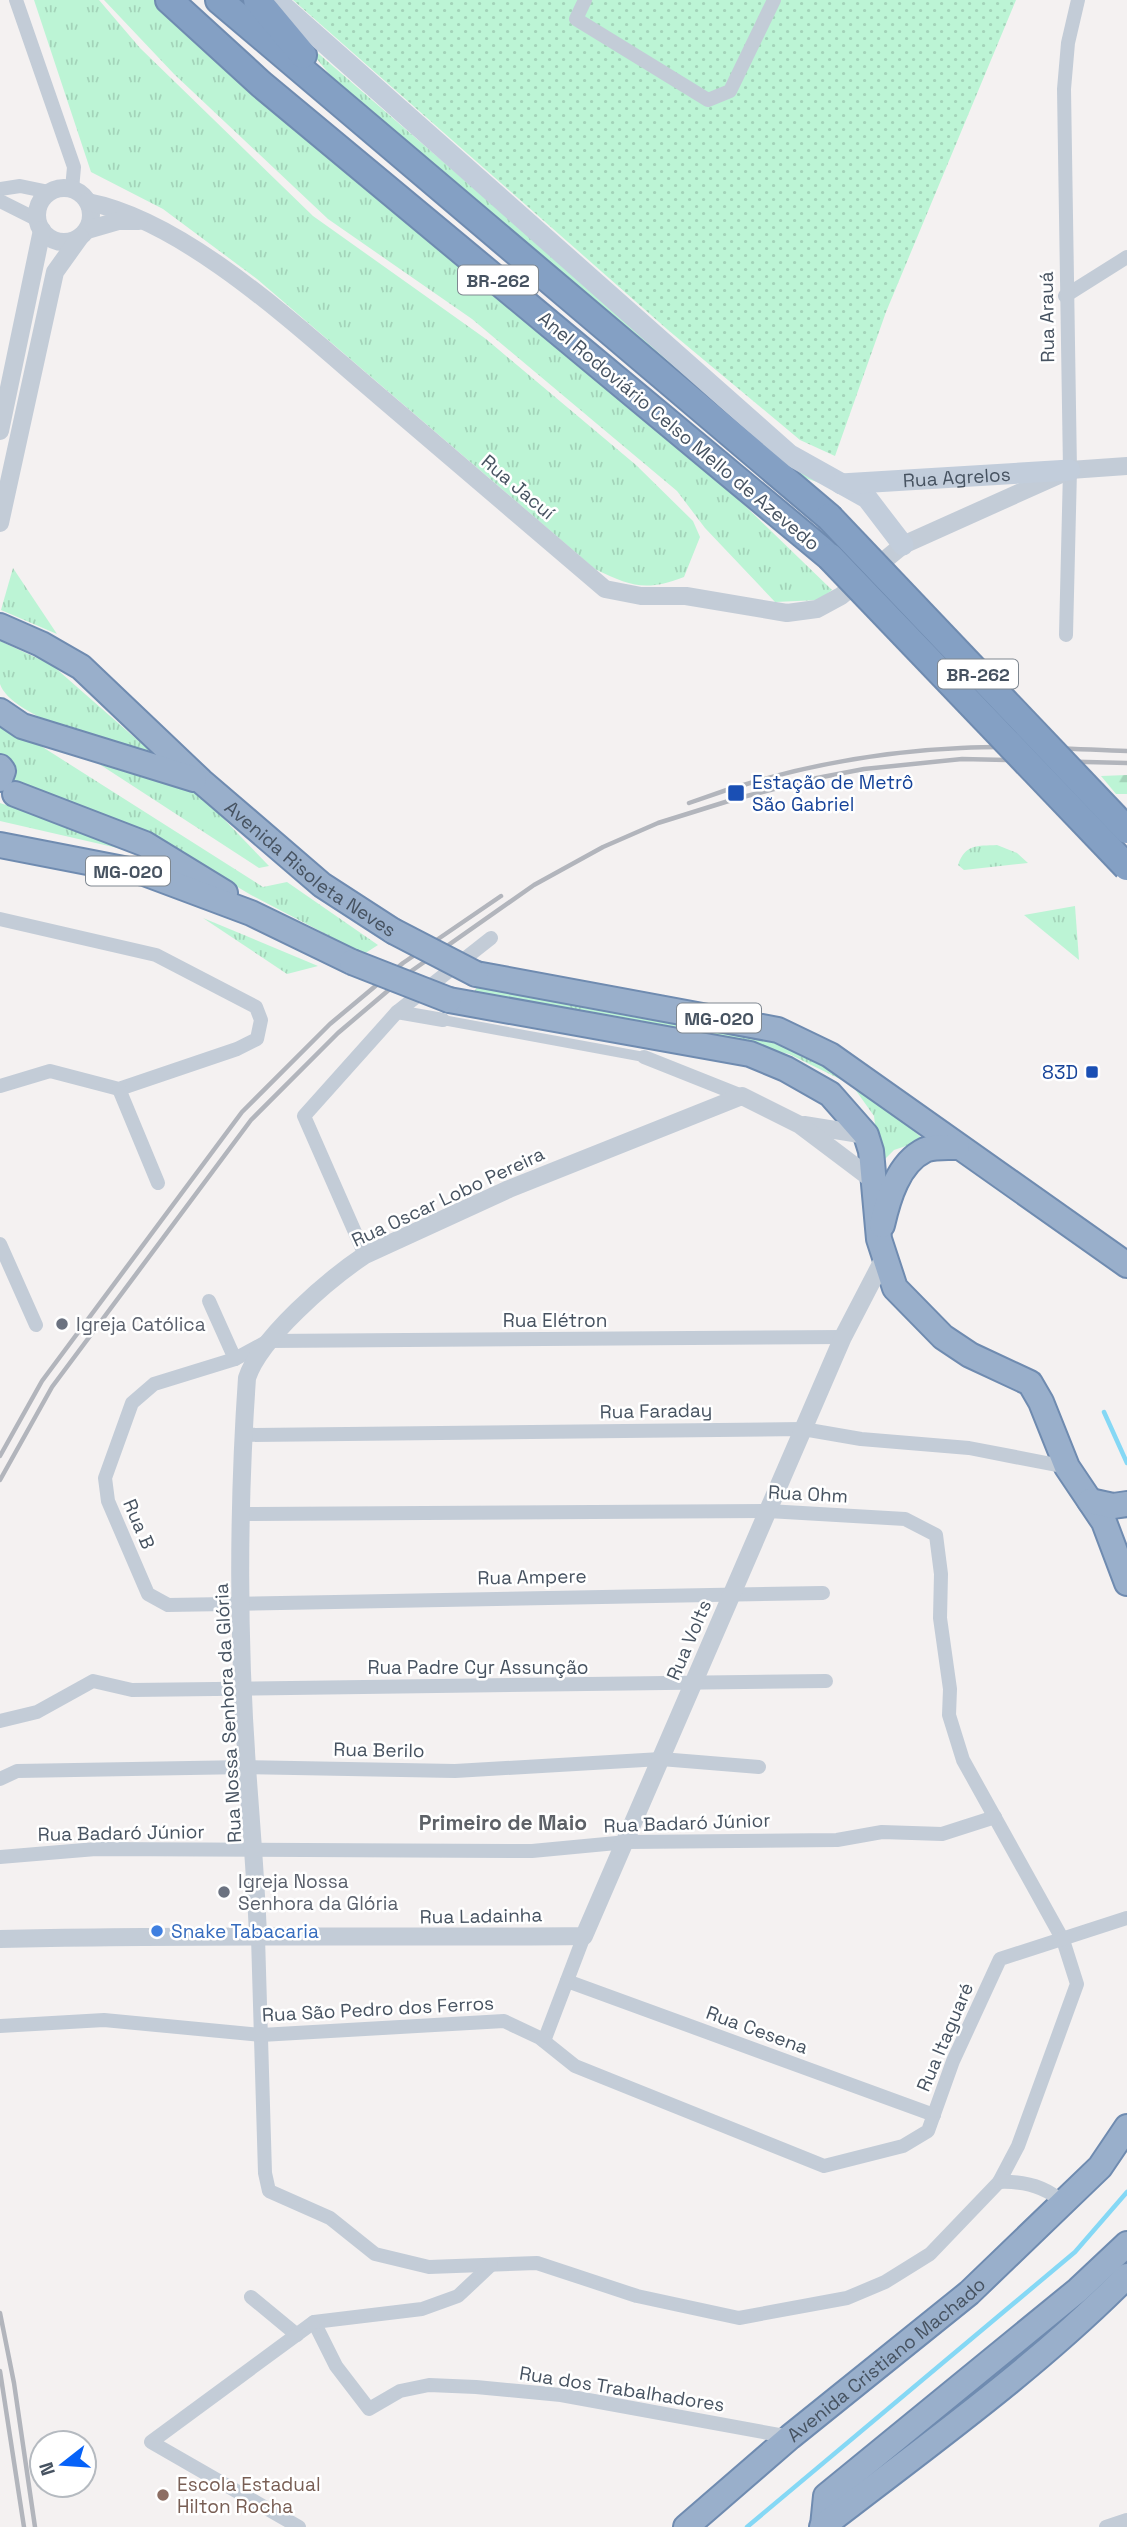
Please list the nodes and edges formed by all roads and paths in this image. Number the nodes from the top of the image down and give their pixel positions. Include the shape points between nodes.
1 (16, 0) edge
2 (169, 0) edge
3 (219, 0) edge
4 (257, 0) edge
5 (276, 0) edge
6 (585, 0) edge
7 (774, 0) edge
8 (1078, 0) edge
9 (351, 113) junction
10 (0, 188) edge
11 (72, 189) junction
12 (49, 192) junction
13 (0, 201) edge
14 (88, 202) junction
15 (150, 221) junction
16 (40, 225) junction
17 (83, 234) junction
18 (1127, 257) edge
19 (1065, 296) junction
20 (1, 428) edge
21 (1127, 456) edge
22 (1118, 466) edge
23 (1070, 470) junction
24 (841, 484) junction
25 (0, 523) edge
26 (903, 545) junction
27 (0, 626) edge
28 (1066, 635) dead end
29 (0, 711) edge
30 (0, 767) edge
31 (201, 781) junction
32 (5, 787) edge
33 (1127, 830) edge
34 (0, 845) edge
35 (1127, 867) edge
36 (250, 913) junction
37 (0, 919) edge
38 (491, 938) dead end
39 (446, 1010) junction
40 (397, 1012) junction
41 (644, 1057) joint
42 (0, 1086) edge
43 (119, 1089) junction
44 (741, 1096) junction
45 (800, 1125) junction
46 (866, 1135) junction
47 (957, 1147) junction
48 (158, 1184) dead end
49 (873, 1188) junction
50 (0, 1244) edge
51 (881, 1250) junction
52 (365, 1255) junction
53 (1127, 1265) edge
54 (209, 1301) dead end
55 (36, 1325) dead end
56 (843, 1337) junction
57 (268, 1341) junction
58 (235, 1359) junction
59 (155, 1384) joint
60 (803, 1429) junction
61 (243, 1435) junction
62 (1067, 1468) junction
63 (1090, 1501) junction
64 (1126, 1504) edge
65 (768, 1511) junction
66 (241, 1514) junction
67 (1127, 1583) edge
68 (732, 1593) junction
69 (823, 1593) dead end
70 (242, 1601) junction
71 (825, 1681) dead end
72 (693, 1685) junction
73 (245, 1688) junction
74 (0, 1721) edge
75 (661, 1759) junction
76 (759, 1766) dead end
77 (247, 1767) junction
78 (0, 1779) edge
79 (995, 1817) junction
80 (627, 1842) junction
81 (255, 1850) junction
82 (0, 1857) edge
83 (1127, 1918) edge
84 (584, 1936) junction
85 (258, 1937) junction
86 (0, 1939) edge
87 (1063, 1940) junction
88 (567, 1981) junction
89 (0, 2026) edge
90 (261, 2035) junction
91 (544, 2041) junction
92 (934, 2115) junction
93 (1127, 2127) edge
94 (928, 2131) joint
95 (265, 2174) joint
96 (999, 2182) junction
97 (1071, 2194) junction
98 (1127, 2244) edge
99 (491, 2266) junction
100 (1127, 2277) edge
101 (251, 2297) dead end
102 (314, 2322) junction
103 (297, 2335) junction
104 (790, 2437) junction
105 (1127, 2520) edge
106 (299, 2527) edge
107 (686, 2527) edge
108 (823, 2527) edge
109 (1106, 2527) edge

1 - 11 street via 74,167
2 - 35 highway, Anel Rodoviário Celso Mello de Azevedo / BR-262, bridge via 261,84 830,557
3 - 9 highway, Anel Rodoviário Celso Mello de Azevedo / BR-262
4 - 9 highway
5 - 24 main road via 790,455
6 - 7 street via 576,19 708,100 730,91
8 - 19 street, Rua Arauá via 1068,43 1065,89
9 - 33 highway, Anel Rodoviário Celso Mello de Azevedo / BR-262, bridge via 829,517
10 - 12 street
11 - 12 street
11 - 14 street
12 - 16 street via 39,204
13 - 16 street
14 - 15 street, Rua Jacuí
14 - 17 street via 91,221
15 - 17 street via 118,221
15 - 26 street, Rua Jacuí via 232,275 299,328 605,589 641,596 686,596 787,613 817,609 841,596
16 - 17 street via 48,236 64,242
16 - 20 street
17 - 25 street via 55,272
18 - 19 street
19 - 23 street, Rua Arauá
21 - 22 street
22 - 23 street, Rua Jacuí
23 - 24 main road, Rua Agrelos
23 - 26 street, Rua Jacuí
23 - 28 street, Rua Arauá
24 - 26 main road via 867,498
27 - 31 highway, Avenida Risoleta Neves / MG-020 via 82,667
29 - 31 highway via 22,726
30 - 32 highway
31 - 47 highway, Avenida Risoleta Neves / MG-020, bridge via 322,885 393,931 476,974 778,1030 830,1055
32 - 36 highway via 145,844 216,885
34 - 36 highway, MG-020 via 144,873
36 - 39 highway, MG-020, bridge
37 - 43 street via 156,955 256,1007 261,1020 257,1039
38 - 40 street
39 - 40 street
39 - 41 street
39 - 46 highway, MG-020 via 750,1054 830,1094
40 - 52 street via 304,1116
41 - 44 street
42 - 43 street via 50,1071
43 - 48 street
44 - 45 street
44 - 52 street, Rua Oscar Lobo Pereira via 509,1189
45 - 46 street
45 - 49 street
46 - 49 highway
47 - 51 highway via 926,1149 898,1177 887,1204
47 - 53 highway, MG-020
49 - 51 highway
50 - 55 street
51 - 56 street, Rua Volts
51 - 62 highway via 895,1288 943,1337 1030,1383
52 - 57 street, Rua Oscar Lobo Pereira
54 - 58 street
56 - 57 street, Rua Elétron
56 - 60 street, Rua Volts
57 - 58 street, Rua Oscar Lobo Pereira
57 - 61 street, Rua Nossa Senhora da Glória via 247,1378
58 - 59 street, Rua Oscar Lobo Pereira
59 - 70 street, Rua B via 132,1403 105,1478 108,1501 148,1594 168,1605
60 - 61 street, Rua Faraday
60 - 62 street, Rua Faraday via 861,1440 969,1448
60 - 65 street, Rua Volts
61 - 66 street, Rua Nossa Senhora da Glória
62 - 63 highway
63 - 64 highway
63 - 67 highway via 1104,1522
65 - 66 street, Rua Ohm
65 - 68 street, Rua Volts
65 - 79 street, Rua Ohm via 905,1519 936,1535 950,1715 963,1760
66 - 70 street, Rua Nossa Senhora da Glória
68 - 69 street, Rua Ampere
68 - 70 street, Rua Ampere
68 - 72 street, Rua Volts
70 - 73 street, Rua Nossa Senhora da Glória
71 - 72 street, Rua Padre Cyr Assunção
72 - 73 street, Rua Padre Cyr Assunção
72 - 75 street, Rua Volts
73 - 74 street, Rua Padre Cyr Assunção via 132,1690 93,1681 37,1712
73 - 77 street, Rua Nossa Senhora da Glória
75 - 76 street, Rua Berilo
75 - 77 street, Rua Berilo via 455,1771
75 - 80 street, Rua Volts
77 - 78 street, Rua Berilo via 16,1771
77 - 81 street, Rua Nossa Senhora da Glória
79 - 80 street, Rua Badaró Júnior via 942,1834 882,1832 837,1840
79 - 87 street, Rua Ohm
80 - 81 street, Rua Badaró Júnior via 532,1851
80 - 84 street, Rua Volts
81 - 82 street, Rua Badaró Júnior via 96,1849
81 - 85 street, Rua Nossa Senhora da Glória
83 - 87 street
84 - 85 street, Rua Ladainha
84 - 88 street, Rua Volts
85 - 86 street, Rua Ladainha
85 - 90 street, Rua Nossa Senhora da Glória
87 - 92 street, Rua Itaguaré via 1000,1958
87 - 96 street, Rua Ohm via 1077,1984 1018,2146
88 - 91 street, Rua Volts
88 - 92 street, Rua Cesena
89 - 90 street, Rua São Pedro dos Ferros via 104,2020
90 - 91 street, Rua São Pedro dos Ferros via 504,2021
90 - 95 street, Rua Nossa Senhora da Glória
91 - 94 street, Rua São Pedro dos Ferros via 586,2071 824,2166 903,2146
92 - 94 street, Rua Itaguaré
93 - 97 highway, Avenida Cristiano Machado via 1101,2167
95 - 99 street, Rua Ohm via 270,2191 330,2218 375,2254 429,2267
96 - 97 street
96 - 99 street, Rua Ohm via 930,2254 885,2282 847,2298 796,2309 739,2318 637,2296 537,2263
97 - 104 highway, Avenida Cristiano Machado via 970,2293
98 - 108 highway via 825,2496
99 - 102 street via 458,2296 422,2309
100 - 108 highway via 989,2396
101 - 103 street
102 - 103 street
102 - 104 street, Rua dos Trabalhadores via 335,2366 369,2409 400,2391 429,2385 475,2387 561,2395
103 - 106 street via 151,2442
104 - 107 highway, Avenida Cristiano Machado
105 - 109 street

